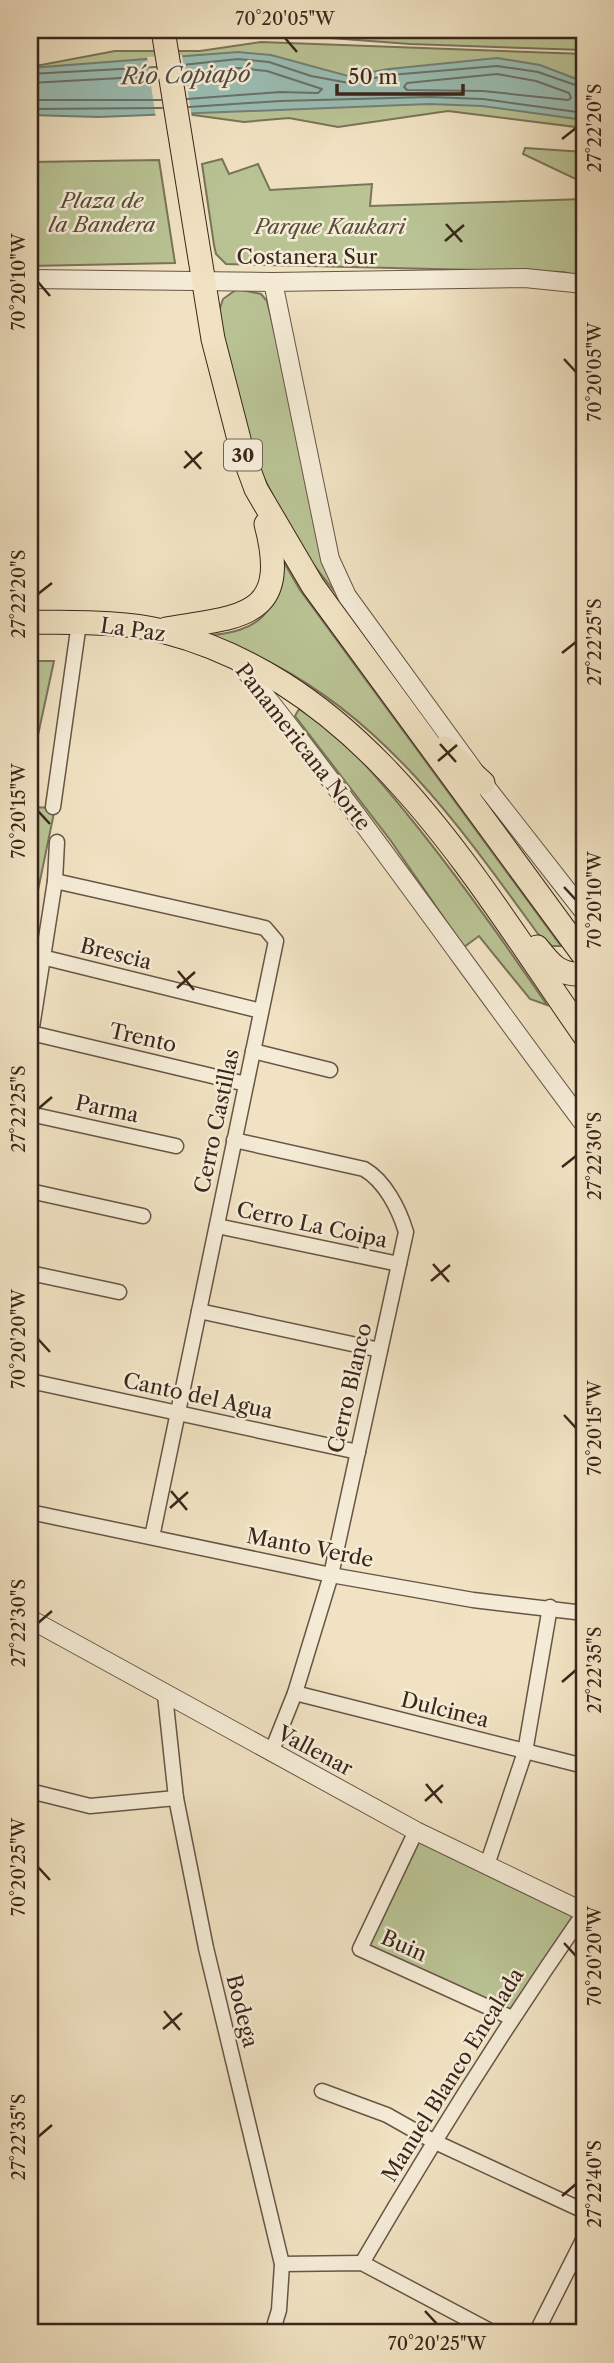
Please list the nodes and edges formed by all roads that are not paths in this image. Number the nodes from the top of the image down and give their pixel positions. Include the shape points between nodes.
1 (163, 30) edge
2 (30, 279) edge
3 (201, 279) junction
4 (273, 282) junction
5 (584, 284) edge
6 (256, 489) junction
7 (30, 622) edge
8 (79, 623) junction
9 (159, 631) junction
10 (233, 656) junction
11 (399, 706) junction
12 (482, 783) junction
13 (53, 807) dead end
14 (57, 842) dead end
15 (55, 881) junction
16 (489, 899) junction
17 (584, 912) edge
18 (584, 956) edge
19 (42, 957) junction
20 (584, 974) edge
21 (261, 1011) junction
22 (584, 1035) edge
23 (31, 1037) edge
24 (253, 1051) junction
25 (330, 1070) dead end
26 (246, 1084) junction
27 (30, 1114) edge
28 (584, 1124) edge
29 (234, 1140) junction
30 (176, 1146) dead end
31 (30, 1191) edge
32 (143, 1216) dead end
33 (217, 1226) junction
34 (399, 1264) junction
35 (30, 1273) edge
36 (119, 1292) dead end
37 (199, 1311) junction
38 (380, 1350) junction
39 (30, 1381) edge
40 (177, 1413) junction
41 (358, 1452) junction
42 (30, 1511) edge
43 (152, 1537) junction
44 (331, 1575) junction
45 (550, 1607) junction
46 (584, 1613) edge
47 (30, 1619) edge
48 (295, 1693) junction
49 (165, 1695) junction
50 (525, 1752) junction
51 (271, 1753) junction
52 (584, 1766) edge
53 (30, 1791) edge
54 (176, 1798) junction
55 (416, 1831) junction
56 (487, 1865) junction
57 (584, 1913) edge
58 (512, 2018) junction
59 (322, 2091) dead end
60 (433, 2141) junction
61 (584, 2211) edge
62 (584, 2238) edge
63 (362, 2263) junction
64 (282, 2264) junction
65 (272, 2333) edge
66 (494, 2333) edge
67 (536, 2333) edge

1 - 3 highway, 30
2 - 3 street, Costanera Sur
3 - 4 street, Costanera Sur
3 - 6 highway, 30 via 223,387
4 - 5 street, Costanera Sur via 524,278
4 - 12 street via 330,559 347,596
6 - 9 highway via 272,550 270,589 259,604 231,617
6 - 11 highway, 30 via 313,586
7 - 8 highway, La Paz
8 - 9 highway, La Paz
8 - 13 street
9 - 10 highway, La Paz
10 - 16 highway, Panamericana Norte via 304,697 356,737 415,800
10 - 28 street, Panamericana Norte via 318,761
11 - 12 highway
11 - 18 highway, 30
12 - 17 street
14 - 15 street
15 - 19 street
15 - 21 street, Cerro Castillas via 265,928 276,941
16 - 20 highway via 505,906 556,970
16 - 22 highway, Panamericana Norte
19 - 21 street, Brescia
19 - 23 street
21 - 24 street, Cerro Castillas
23 - 26 street, Trento
24 - 25 street
24 - 26 street, Cerro Castillas
26 - 29 street, Cerro Castillas
27 - 30 street, Parma
29 - 33 street, Cerro Castillas
29 - 34 street, Cerro Blanco via 373,1175 400,1212 406,1232
31 - 32 street
33 - 34 street, Cerro La Coipa
33 - 37 street, Cerro Castillas
34 - 38 street, Cerro Blanco
35 - 36 street
37 - 38 street
37 - 40 street, Cerro Castillas
38 - 41 street, Cerro Blanco
39 - 40 street, Canto del Agua
40 - 41 street, Canto del Agua
40 - 43 street, Cerro Castillas
41 - 44 street, Cerro Blanco
42 - 43 street, Manto Verde
43 - 44 street, Manto Verde
44 - 45 street, Manto Verde via 473,1600
44 - 48 street, Cerro Blanco
45 - 46 street, Manto Verde
45 - 50 street
47 - 49 street, Vallenar
48 - 50 street, Dulcinea
48 - 51 street, Cerro Blanco
49 - 51 street, Vallenar
49 - 54 street, Bodega
50 - 52 street, Dulcinea
50 - 56 street
51 - 55 street, Vallenar
53 - 54 street via 90,1806
54 - 64 street, Bodega via 206,1948
55 - 56 street, Vallenar
55 - 58 street, Buin via 360,1949
56 - 57 street, Vallenar
57 - 58 street, Manuel Blanco Encalada
58 - 60 street, Manuel Blanco Encalada
59 - 60 street via 387,2115
60 - 61 street
60 - 63 street, Manuel Blanco Encalada
62 - 67 street
63 - 64 street
63 - 66 street
64 - 65 street, Bodega via 279,2310

